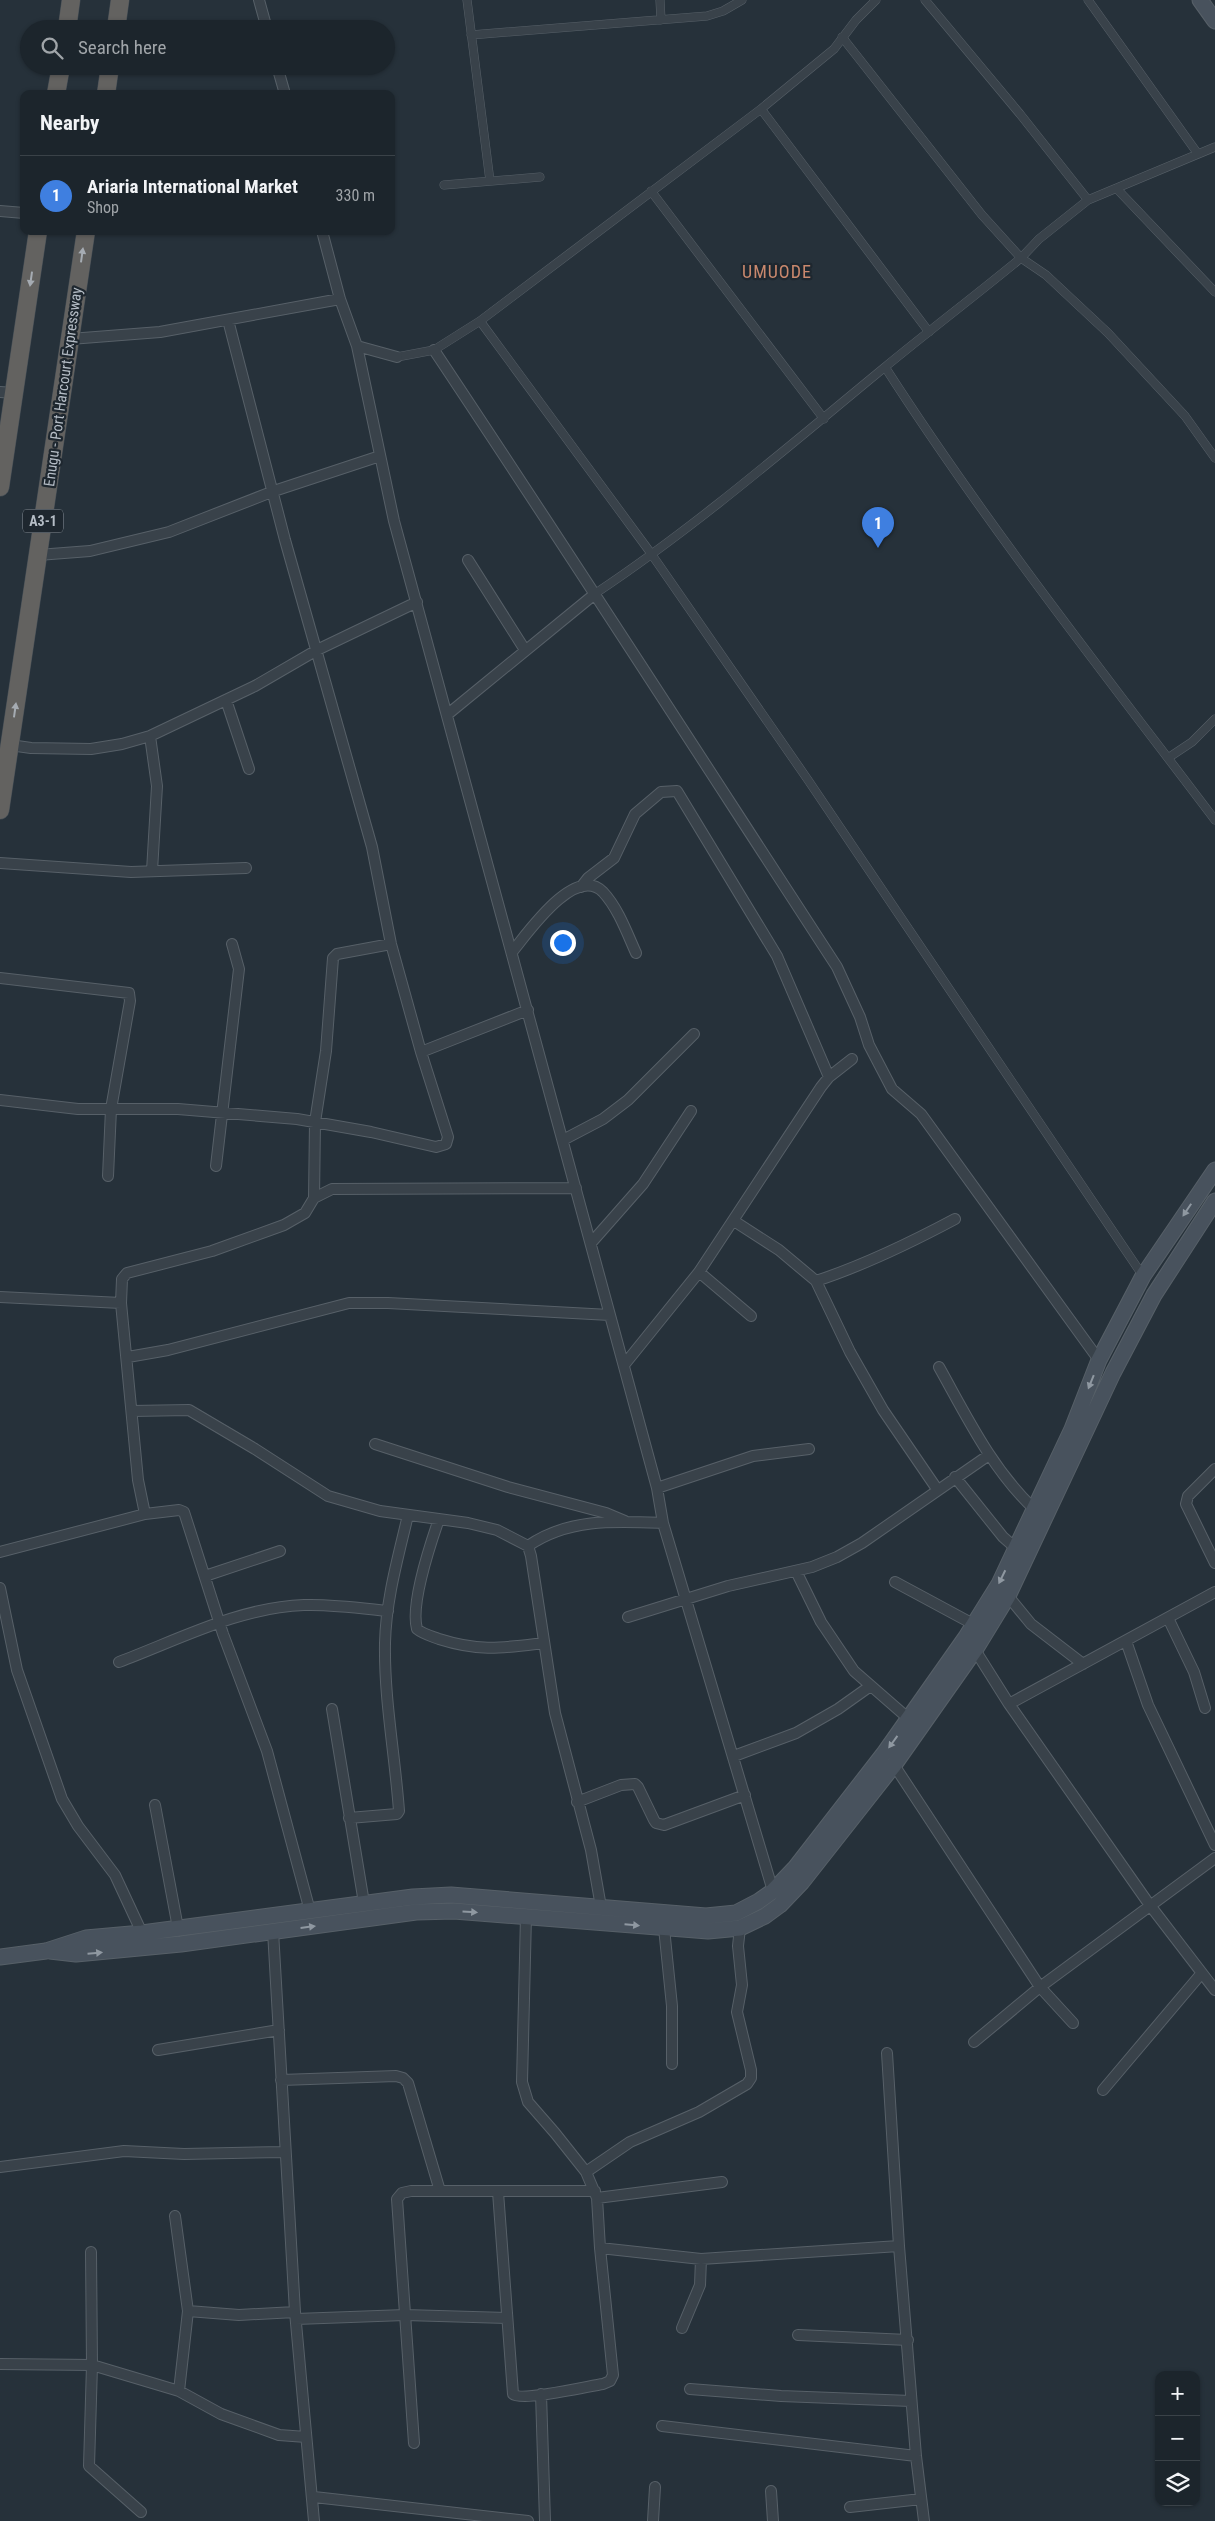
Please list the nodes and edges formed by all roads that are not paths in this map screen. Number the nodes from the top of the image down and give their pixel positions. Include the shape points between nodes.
1 (71, 0) edge
2 (120, 0) edge
3 (259, 0) edge
4 (467, 0) edge
5 (660, 0) edge
6 (742, 0) edge
7 (876, 0) edge
8 (924, 0) edge
9 (1088, 0) edge
10 (1200, 0) edge
11 (68, 20) edge
12 (117, 20) edge
13 (265, 20) edge
14 (661, 20) junction
15 (1215, 22) edge
16 (471, 35) junction
17 (842, 37) junction
18 (59, 75) edge
19 (109, 75) edge
20 (280, 75) edge
21 (57, 90) edge
22 (107, 90) edge
23 (284, 90) edge
24 (761, 108) junction
25 (1215, 147) edge
26 (1198, 154) junction
27 (540, 177) dead end
28 (490, 181) junction
29 (444, 185) dead end
30 (1118, 189) junction
31 (651, 191) junction
32 (1088, 200) junction
33 (0, 211) edge
34 (20, 213) edge
35 (37, 235) edge
36 (85, 235) edge
37 (323, 235) edge
38 (1022, 258) junction
39 (1215, 292) edge
40 (340, 299) junction
41 (228, 320) junction
42 (480, 320) junction
43 (929, 332) junction
44 (70, 339) junction
45 (356, 346) junction
46 (434, 350) junction
47 (397, 357) joint
48 (885, 367) junction
49 (7, 392) edge
50 (824, 419) junction
51 (380, 456) junction
52 (1215, 458) edge
53 (0, 486) edge
54 (274, 492) junction
55 (38, 555) junction
56 (653, 556) junction
57 (468, 560) dead end
58 (596, 593) junction
59 (417, 602) junction
60 (317, 650) junction
61 (525, 650) junction
62 (226, 700) junction
63 (448, 714) junction
64 (1215, 719) edge
65 (150, 736) junction
66 (10, 745) junction
67 (1168, 758) junction
68 (249, 769) dead end
69 (0, 810) edge
70 (1215, 820) edge
71 (0, 863) edge
72 (246, 868) dead end
73 (152, 871) junction
74 (581, 887) junction
75 (232, 944) dead end
76 (391, 944) junction
77 (512, 952) junction
78 (636, 953) dead end
79 (0, 978) edge
80 (528, 1010) junction
81 (694, 1034) dead end
82 (421, 1052) junction
83 (852, 1059) dead end
84 (829, 1077) junction
85 (0, 1100) edge
86 (111, 1110) junction
87 (691, 1112) dead end
88 (220, 1113) junction
89 (315, 1122) junction
90 (563, 1140) junction
91 (216, 1166) dead end
92 (1215, 1170) edge
93 (108, 1176) dead end
94 (576, 1188) junction
95 (314, 1198) junction
96 (1215, 1201) edge
97 (955, 1219) dead end
98 (734, 1221) junction
99 (591, 1243) junction
100 (699, 1272) junction
101 (1143, 1276) junction
102 (816, 1281) junction
103 (0, 1297) edge
104 (121, 1304) junction
105 (610, 1315) junction
106 (751, 1316) dead end
107 (128, 1357) junction
108 (1099, 1360) junction
109 (624, 1365) junction
110 (938, 1367) dead end
111 (132, 1411) junction
112 (375, 1444) dead end
113 (809, 1448) dead end
114 (988, 1455) junction
115 (1215, 1469) edge
116 (955, 1477) junction
117 (657, 1488) junction
118 (938, 1489) junction
119 (1034, 1509) junction
120 (145, 1514) junction
121 (408, 1515) junction
122 (439, 1519) junction
123 (625, 1521) junction
124 (663, 1523) junction
125 (1020, 1540) junction
126 (528, 1546) junction
127 (280, 1551) dead end
128 (0, 1552) edge
129 (1215, 1562) edge
130 (796, 1571) junction
131 (205, 1576) junction
132 (895, 1582) dead end
133 (0, 1588) edge
134 (1215, 1592) edge
135 (1008, 1596) junction
136 (687, 1600) junction
137 (388, 1611) junction
138 (628, 1617) dead end
139 (1168, 1618) junction
140 (220, 1623) junction
141 (974, 1624) junction
142 (1126, 1641) junction
143 (544, 1643) junction
144 (975, 1650) junction
145 (119, 1662) dead end
146 (1083, 1664) junction
147 (869, 1687) junction
148 (1009, 1704) junction
149 (1205, 1708) dead end
150 (332, 1709) dead end
151 (909, 1719) junction
152 (734, 1756) junction
153 (894, 1765) junction
154 (745, 1795) junction
155 (577, 1802) junction
156 (155, 1805) dead end
157 (349, 1818) junction
158 (1215, 1845) edge
159 (1215, 1858) edge
160 (773, 1891) junction
161 (364, 1903) junction
162 (1148, 1904) junction
163 (601, 1907) junction
164 (310, 1911) junction
165 (526, 1916) junction
166 (178, 1928) junction
167 (664, 1928) junction
168 (740, 1928) junction
169 (272, 1931) junction
170 (142, 1933) junction
171 (46, 1951) junction
172 (0, 1957) edge
173 (1201, 1974) junction
174 (1040, 1986) junction
175 (1215, 1990) edge
176 (1073, 2023) dead end
177 (279, 2030) junction
178 (974, 2042) dead end
179 (158, 2050) dead end
180 (887, 2053) dead end
181 (672, 2064) dead end
182 (281, 2080) junction
183 (1104, 2090) dead end
184 (284, 2152) junction
185 (0, 2167) edge
186 (586, 2172) junction
187 (722, 2182) dead end
188 (440, 2191) junction
189 (498, 2192) junction
190 (596, 2194) junction
191 (175, 2216) dead end
192 (899, 2246) junction
193 (600, 2248) junction
194 (91, 2252) dead end
195 (701, 2259) junction
196 (188, 2311) junction
197 (405, 2315) junction
198 (295, 2316) junction
199 (507, 2318) junction
200 (682, 2328) dead end
201 (798, 2335) dead end
202 (908, 2340) junction
203 (0, 2364) edge
204 (92, 2365) junction
205 (690, 2389) dead end
206 (179, 2391) junction
207 (541, 2394) junction
208 (912, 2401) junction
209 (662, 2426) dead end
210 (306, 2437) junction
211 (414, 2443) dead end
212 (916, 2456) junction
213 (655, 2487) dead end
214 (771, 2491) dead end
215 (314, 2497) junction
216 (921, 2498) junction
217 (850, 2508) dead end
218 (141, 2512) dead end
219 (314, 2521) edge
220 (528, 2521) edge
221 (545, 2521) edge
222 (653, 2521) edge
223 (774, 2521) edge
224 (924, 2521) edge

1 - 11 highway
2 - 12 highway
3 - 13 street
4 - 16 street
5 - 14 street
6 - 14 street via 707,16
7 - 17 street
8 - 32 street
9 - 26 street
10 - 15 main road
14 - 16 street
16 - 28 street
17 - 24 street via 834,49
17 - 38 street via 982,215
18 - 21 highway
19 - 22 highway
20 - 23 street
24 - 31 street
24 - 43 street
25 - 26 street
26 - 30 street
27 - 28 street
28 - 29 street
30 - 32 street
30 - 39 street
31 - 42 street
31 - 50 street
32 - 38 street via 1039,239
33 - 34 street
35 -> 49 highway
44 -> 36 highway, Enugu - Port Harcourt Expressway / A3-1
37 - 40 street
38 - 43 street
38 - 52 street via 1046,275 1108,333 1185,416
40 - 41 street
40 - 45 street
41 - 44 street via 160,332
41 - 54 street
42 - 46 street
42 - 56 street
43 - 48 street
44 - 55 highway, Enugu - Port Harcourt Expressway / A3-1
45 - 47 street
45 - 51 street
46 - 47 street
46 - 58 street
48 - 50 street
48 - 67 street via 948,460
49 - 53 highway
50 - 56 street
51 - 54 street
51 - 59 street
54 - 55 street via 161,534 90,551
54 - 60 street
66 -> 55 highway, Enugu - Port Harcourt Expressway / A3-1
56 - 58 street
56 - 101 street via 814,788
57 - 61 street
58 - 61 street
58 - 108 street via 837,967 860,1017 868,1045 892,1089 921,1114
59 - 60 street
59 - 63 street
60 - 62 street
60 - 76 street via 372,847
61 - 63 street
62 - 65 street
62 - 68 street
63 - 77 street
64 - 67 street via 1192,742
65 - 66 street via 91,749
65 - 73 street via 157,786
66 - 69 highway, Enugu - Port Harcourt Expressway / A3-1
67 - 70 street
71 - 73 street
72 - 73 street
74 - 77 street via 568,891 556,902
74 - 78 street via 602,890
74 - 84 street via 614,858 635,814 661,792 677,791 777,956
75 - 88 street via 239,969
76 - 82 street
76 - 89 street via 337,954 333,958 326,1052
77 - 80 street
79 - 86 street via 129,993
80 - 82 street
80 - 90 street
81 - 90 street via 628,1100 603,1119
82 - 89 street via 447,1130 446,1144 436,1147
83 - 84 street
84 - 98 street
85 - 86 street
86 - 88 street via 178,1109
86 - 93 street
87 - 99 street via 643,1184
88 - 89 street
88 - 91 street
89 - 95 street
90 - 94 street
92 -> 101 main road
94 - 95 street via 332,1189
94 - 99 street
95 - 104 street via 305,1213 284,1225 212,1250 127,1273 122,1279
96 - 135 main road via 1154,1295 1113,1373
97 - 102 street via 901,1248
98 - 100 street
98 - 102 street via 780,1250
99 - 105 street
100 - 106 street
100 - 109 street
101 - 108 main road
102 - 118 street via 850,1352 883,1410
103 - 104 street
104 - 107 street
105 - 107 street via 349,1303 168,1350
105 - 109 street
107 - 111 street
108 -> 119 main road
109 - 117 street
110 - 114 street
111 - 120 street via 138,1480
111 - 121 street via 189,1410 328,1496 380,1511
112 - 123 street
113 - 117 street via 753,1456
114 - 116 street
114 - 119 street
115 - 129 street via 1188,1496 1186,1504
116 - 118 street
116 - 125 street via 1003,1537 1011,1544
117 - 124 street
118 - 130 street via 862,1543 837,1557
119 - 125 main road
120 - 128 street
120 - 131 street via 184,1512
121 - 122 street
121 - 137 street
122 - 126 street via 497,1530
122 - 143 street via 422,1569 417,1629 441,1640 474,1648
123 - 124 street
123 - 126 street via 581,1524 551,1533
124 - 136 street
125 -> 141 main road via 999,1584
126 - 143 street
127 - 131 street
130 - 136 street via 728,1586
130 - 147 street via 821,1622 854,1671
131 - 140 street
132 - 141 street
133 - 170 street via 17,1670 62,1799 115,1875
134 - 139 street
135 - 144 main road
135 - 146 street via 1031,1624
136 - 138 street
136 - 152 street
137 - 140 street via 303,1605 261,1611
137 - 157 street via 386,1689 399,1811 397,1814
139 - 142 street
139 - 149 street via 1194,1672
140 - 145 street
140 - 164 street via 267,1751
141 - 151 main road
142 - 146 street
142 - 158 street via 1148,1705
143 - 155 street via 555,1713
144 - 148 street
144 - 153 main road
146 - 148 street
147 - 151 street
147 - 152 street via 796,1733
148 - 162 street
150 - 157 street
151 -> 160 main road via 844,1807
152 - 154 street
153 - 168 main road via 780,1906
153 - 174 street
154 - 155 street via 664,1825 654,1820 635,1784 621,1785
154 - 160 street
155 - 163 street via 591,1850
156 - 166 street
157 - 161 street
159 - 162 street
160 - 163 main road via 736,1913 706,1916
161 - 163 main road via 451,1895
161 - 164 main road
162 - 173 street
162 - 174 street
164 - 166 main road
165 -> 167 main road
169 -> 165 main road via 416,1912
165 - 186 street via 522,2082 528,2102
166 - 170 main road
167 - 168 main road via 708,1931
167 - 181 street via 672,2006
168 - 186 street via 738,1946 742,1985 737,2012 751,2078 747,2084 699,2112 630,2142
171 -> 169 main road via 94,1953
169 - 177 street
170 - 171 main road via 86,1938
171 - 172 main road
173 - 175 street
173 - 183 street
174 - 176 street
174 - 178 street
177 - 179 street
177 - 182 street
180 - 192 street
182 - 184 street
182 - 188 street via 403,2078 408,2083
184 - 185 street via 184,2154 124,2151
184 - 198 street
186 - 190 street
187 - 190 street
188 - 189 street
188 - 197 street via 411,2191 397,2198
189 - 190 street
189 - 199 street
190 - 193 street
191 - 196 street
192 - 195 street
192 - 202 street
193 - 195 street
193 - 207 street via 613,2374 610,2381 603,2384
194 - 204 street
195 - 200 street via 700,2285
196 - 198 street
196 - 206 street
197 - 198 street
197 - 199 street
197 - 211 street
198 - 210 street
199 - 207 street via 513,2394 520,2397
201 - 202 street
202 - 208 street
203 - 204 street
204 - 206 street
204 - 218 street via 89,2466
205 - 208 street
206 - 210 street via 221,2414 279,2435
207 - 221 street
208 - 212 street
209 - 212 street
210 - 215 street
212 - 216 street
213 - 222 street
214 - 223 street
215 - 219 street
215 - 220 street
216 - 217 street
216 - 224 street

